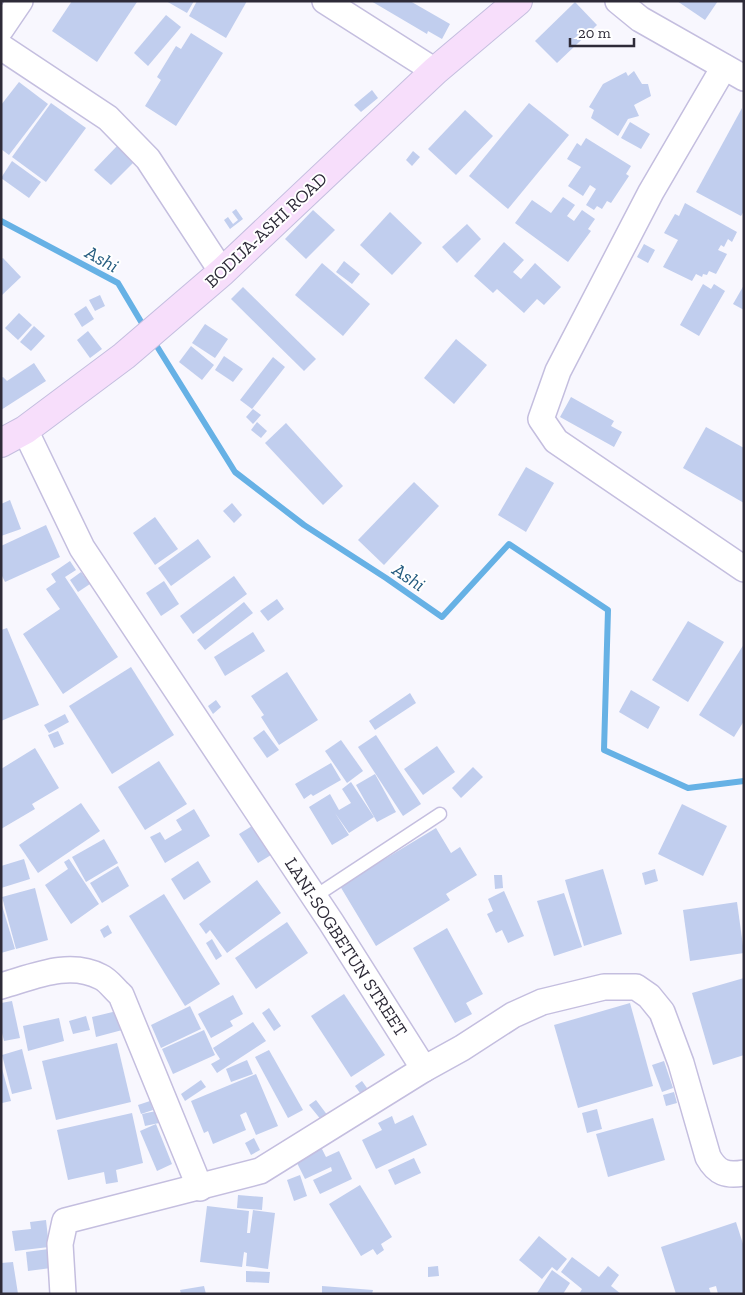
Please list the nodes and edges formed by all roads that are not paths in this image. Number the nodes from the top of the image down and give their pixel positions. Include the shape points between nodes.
1 (20, 1) edge
2 (326, 1) edge
3 (518, 1) edge
4 (618, 1) edge
5 (1, 29) edge
6 (1, 47) edge
7 (435, 71) junction
8 (734, 73) edge
9 (222, 272) junction
10 (25, 430) junction
11 (1, 443) edge
12 (744, 569) edge
13 (440, 814) dead end
14 (314, 897) junction
15 (1, 986) edge
16 (424, 1069) junction
17 (744, 1173) edge
18 (200, 1188) junction
19 (63, 1294) edge

1 - 5 street
2 - 7 street
3 - 7 street, BODIJA-ASHI ROAD
4 - 8 street via 640,19
6 - 9 street via 108,118 148,159
7 - 9 street, BODIJA-ASHI ROAD
8 - 12 street via 633,226 558,371 541,419 556,441
9 - 10 street, BODIJA-ASHI ROAD via 124,356
10 - 11 street, BODIJA-ASHI ROAD
10 - 14 street, LANI-SOGBETUN STREET via 82,548
13 - 14 lane
14 - 16 street, LANI-SOGBETUN STREET
15 - 18 street via 58,969 80,970 101,977 121,995
16 - 17 street via 514,1015 542,1002 604,987 636,986 662,1012 681,1063 708,1157 715,1168 728,1175
16 - 18 street via 260,1171
18 - 19 street via 65,1221 60,1244

